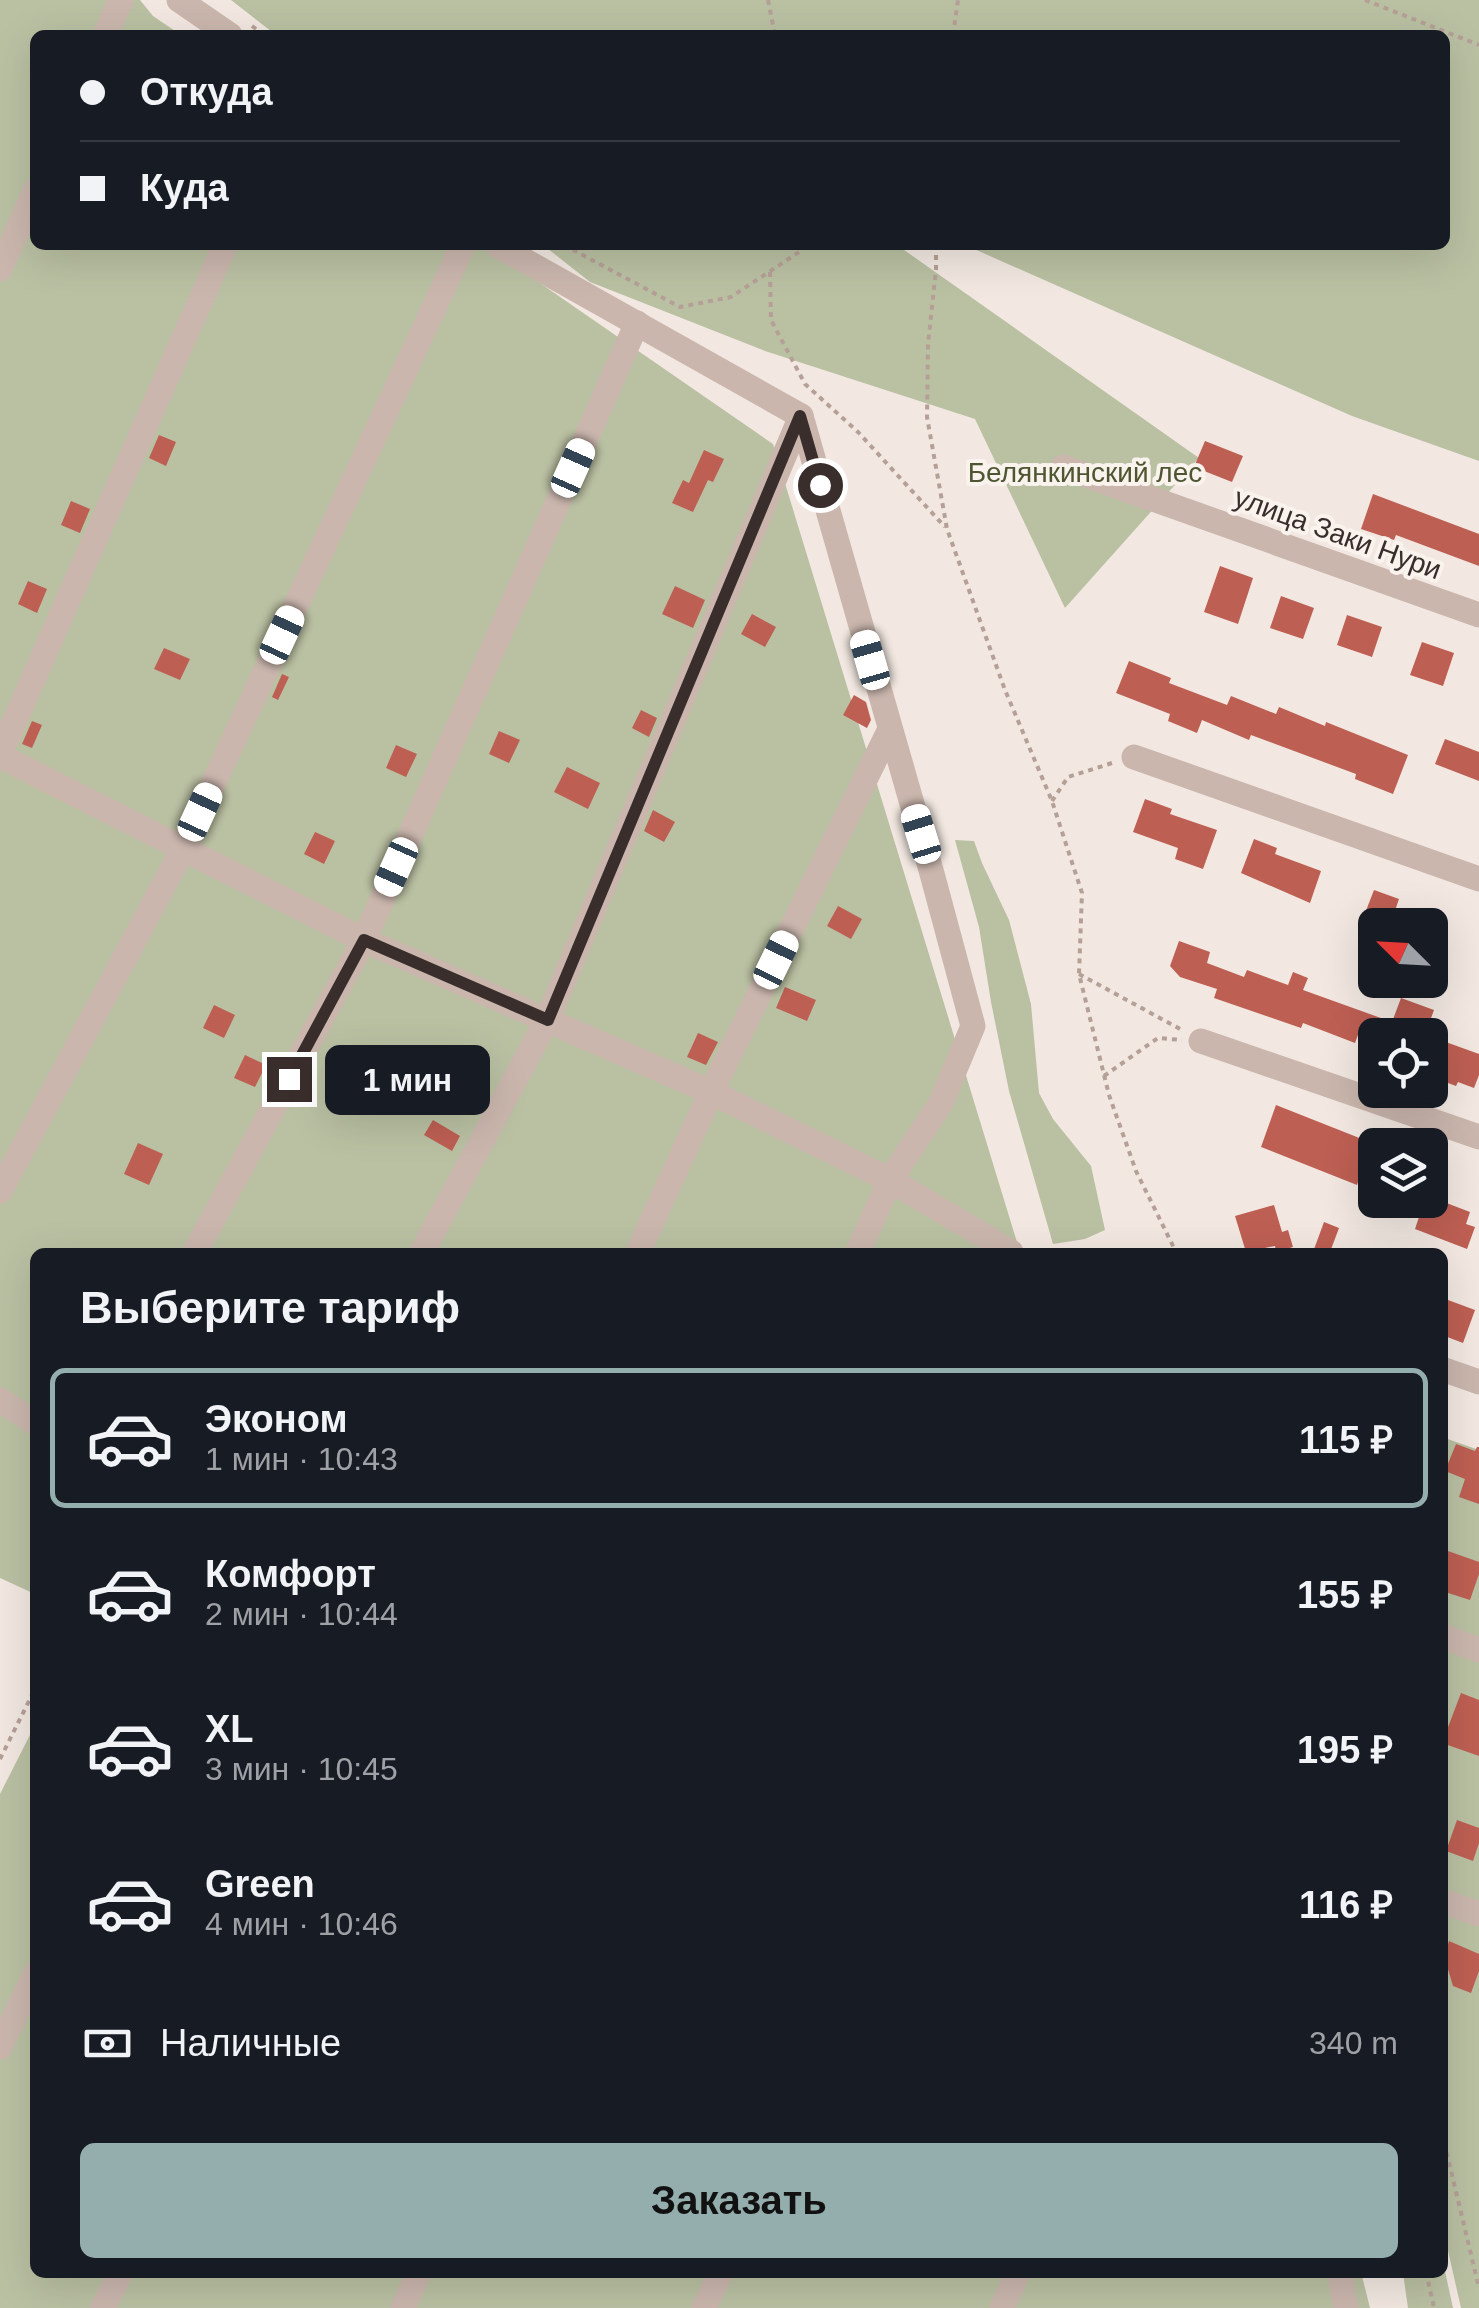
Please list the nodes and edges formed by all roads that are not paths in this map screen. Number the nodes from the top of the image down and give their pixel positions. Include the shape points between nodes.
1 (121, 0) edge
2 (178, 0) edge
3 (107, 30) edge
4 (223, 30) edge
5 (30, 202) edge
6 (223, 250) edge
7 (461, 250) edge
8 (506, 250) edge
9 (0, 269) edge
10 (638, 323) junction
11 (800, 416) junction
12 (1063, 467) dead end
13 (1479, 615) edge
14 (890, 730) junction
15 (0, 755) edge
16 (1134, 757) road end
17 (184, 848) junction
18 (1479, 879) edge
19 (364, 940) junction
20 (548, 1020) junction
21 (1201, 1041) road end
22 (712, 1092) junction
23 (1479, 1137) edge
24 (890, 1180) junction
25 (0, 1191) edge
26 (197, 1248) edge
27 (424, 1248) edge
28 (640, 1248) edge
29 (860, 1248) edge
30 (1004, 1248) edge
31 (1448, 1371) edge
32 (1479, 1382) edge
33 (0, 1400) edge
34 (30, 1420) edge
35 (1448, 1638) edge
36 (1479, 1650) edge
37 (1448, 1903) edge
38 (1479, 1914) edge
39 (30, 1984) edge
40 (0, 2047) edge
41 (117, 2278) edge
42 (417, 2278) edge
43 (718, 2278) edge
44 (1015, 2278) edge
45 (1340, 2278) edge
46 (104, 2308) edge
47 (402, 2308) edge
48 (704, 2308) edge
49 (1002, 2308) edge
50 (1346, 2308) edge

1 - 3 street
2 - 4 street
5 - 9 street
6 - 15 street
7 - 17 street
8 - 10 street
10 - 11 street
10 - 19 street
11 - 14 street
11 - 20 street
12 - 13 street, улица Заки Нури
14 - 22 street
14 - 24 street via 973,1026 940,1103
15 - 17 street
16 - 18 street
17 - 19 street
17 - 25 street
19 - 20 street
19 - 26 street
20 - 22 street
20 - 27 street
21 - 23 street
22 - 24 street
22 - 28 street
24 - 29 street
24 - 30 street
31 - 32 street
33 - 34 street
35 - 36 street
37 - 38 street
39 - 40 street
41 - 46 street
42 - 47 street
43 - 48 street
44 - 49 street
45 - 50 street

